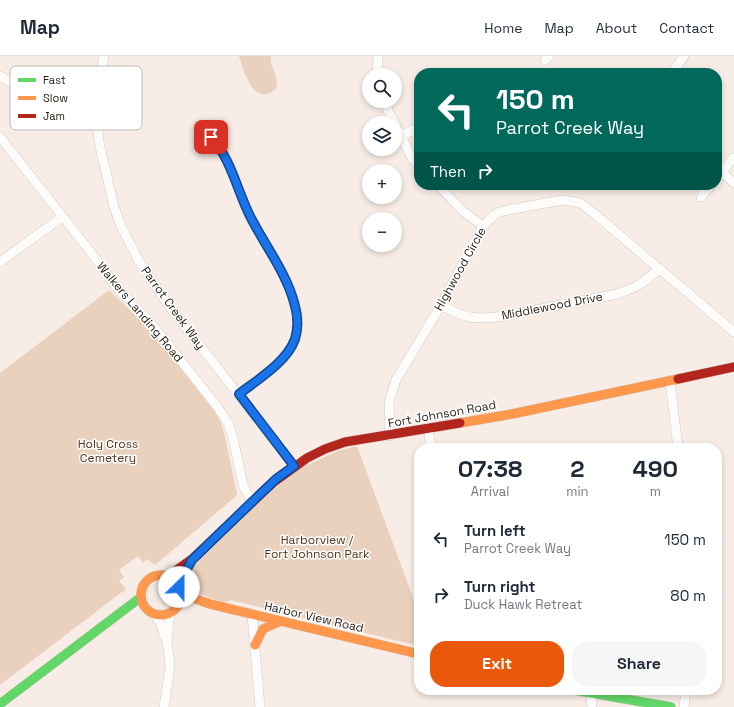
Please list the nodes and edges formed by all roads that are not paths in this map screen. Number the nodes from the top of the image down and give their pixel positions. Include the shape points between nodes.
1 (104, 56) edge
2 (378, 56) edge
3 (684, 56) edge
4 (102, 66) edge
5 (378, 68) edge
6 (676, 68) edge
7 (0, 76) edge
8 (10, 82) edge
9 (98, 130) edge
10 (204, 130) dead end
11 (414, 130) edge
12 (402, 135) joint
13 (0, 137) edge
14 (733, 158) edge
15 (414, 160) edge
16 (722, 171) edge
17 (722, 177) edge
18 (734, 183) edge
19 (443, 190) edge
20 (707, 190) edge
21 (701, 197) dead end
22 (62, 217) junction
23 (483, 226) junction
24 (0, 262) edge
25 (659, 269) junction
26 (441, 305) junction
27 (734, 332) edge
28 (734, 367) edge
29 (670, 381) junction
30 (239, 394) junction
31 (428, 428) junction
32 (390, 436) junction
33 (430, 443) edge
34 (677, 443) edge
35 (294, 466) junction
36 (254, 500) junction
37 (192, 560) junction
38 (167, 577) junction
39 (180, 590) junction
40 (141, 597) junction
41 (204, 603) junction
42 (146, 609) junction
43 (174, 610) junction
44 (155, 614) junction
45 (252, 615) junction
46 (113, 618) junction
47 (279, 622) junction
48 (167, 642) junction
49 (255, 645) junction
50 (414, 653) edge
51 (591, 695) edge
52 (597, 695) edge
53 (685, 695) edge
54 (0, 704) edge
55 (164, 707) edge
56 (260, 707) edge
57 (592, 707) edge
58 (671, 707) edge
59 (684, 707) edge

1 - 4 street, Parrot Creek Way
2 - 5 street
3 - 6 street
7 - 8 street
9 - 30 street, Parrot Creek Way via 101,156 114,207 139,261 167,303
10 - 30 street via 218,145 230,167 250,217 286,280 297,321 294,341 283,359
11 - 12 street
12 - 15 street
13 - 22 street, Walkers Landing Road
14 - 16 street
17 - 18 street
19 - 23 street via 464,212
20 - 21 street
22 - 24 street
22 - 36 street, Walkers Landing Road via 119,290 151,323 216,405 228,423 243,485
23 - 25 street, Highwood Circle via 497,213 507,210 563,200 573,201 592,212
23 - 26 street, Highwood Circle
25 - 26 street, Middlewood Drive via 641,284 624,291 504,316 472,318 454,313
25 - 27 street, Highwood Circle
26 - 32 street, Highwood Circle via 393,387 389,402
28 - 29 main road, Fort Johnson Road
29 - 31 main road, Fort Johnson Road via 512,414
29 - 34 street
30 - 35 street, Parrot Creek Way
31 - 32 main road, Fort Johnson Road
31 - 33 street
32 - 35 main road, Fort Johnson Road via 332,446
35 - 36 main road, Fort Johnson Road
36 - 37 main road, Fort Johnson Road
37 - 38 main road, Fort Johnson Road
37 - 39 main road, Fort Johnson Road via 180,581
38 - 39 main road via 172,579
38 - 40 main road via 157,576 148,580
39 - 41 main road, Harbor View Road
39 - 43 main road via 179,603
40 - 42 main road
40 - 46 main road
41 - 43 main road, Harbor View Road via 188,603
41 - 45 main road, Harbor View Road
42 - 44 main road
42 - 46 main road
43 - 44 main road via 161,615
43 - 48 street via 169,621
44 - 48 street
45 - 47 main road, Harbor View Road
45 - 49 street
46 - 54 main road
47 - 49 main road via 265,627
47 - 50 main road, Harbor View Road
48 - 55 street via 170,665
49 - 56 street
51 - 57 street
52 - 58 main road
53 - 59 street

